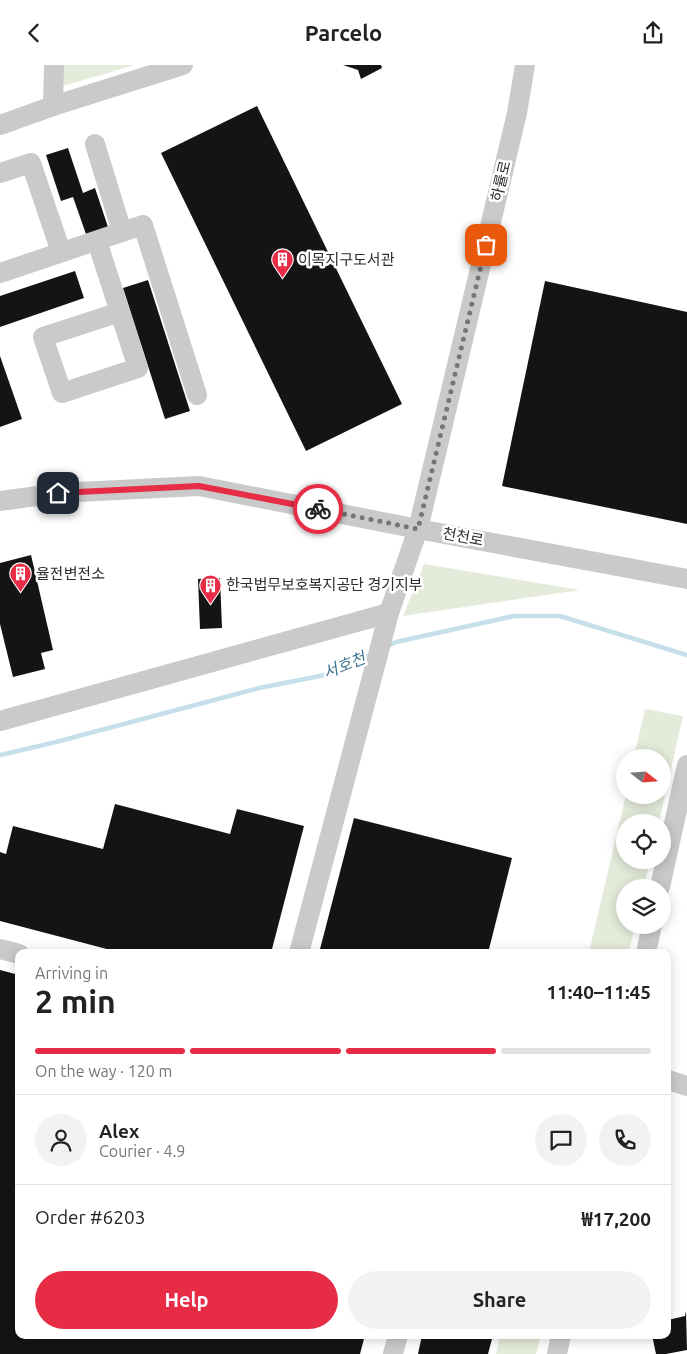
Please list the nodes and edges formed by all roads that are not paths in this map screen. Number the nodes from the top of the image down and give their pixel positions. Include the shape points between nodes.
1 (54, 65) edge
2 (183, 65) edge
3 (525, 65) edge
4 (54, 106) junction
5 (2, 122) edge
6 (94, 144) dead end
7 (0, 173) edge
8 (122, 232) junction
9 (97, 241) junction
10 (61, 252) junction
11 (1, 269) edge
12 (120, 312) junction
13 (197, 395) dead end
14 (0, 501) edge
15 (418, 529) junction
16 (687, 579) edge
17 (389, 613) junction
18 (0, 721) edge
19 (687, 765) edge
20 (662, 879) edge
21 (650, 934) edge
22 (0, 949) edge
23 (299, 949) edge
24 (647, 949) edge
25 (15, 953) edge
26 (671, 1081) edge
27 (687, 1086) edge
28 (397, 1339) edge
29 (560, 1339) edge
30 (393, 1354) edge
31 (557, 1354) edge

1 - 4 street
2 - 4 street
3 - 15 street, 하률로 via 518,113
4 - 5 street
6 - 8 street
7 - 10 street via 31,163
8 - 9 street
8 - 13 street via 143,225
9 - 10 street
9 - 12 street
10 - 11 street
12 - 12 street via 43,337 62,393 138,368
14 - 15 street, 천천로 via 58,493 199,486
15 - 16 street, 천천로
15 - 17 street, 하률로
17 - 18 street
17 - 23 street, 하률로
19 - 20 street
21 - 24 street
22 - 25 street
26 - 27 street
28 - 30 street
29 - 31 street

